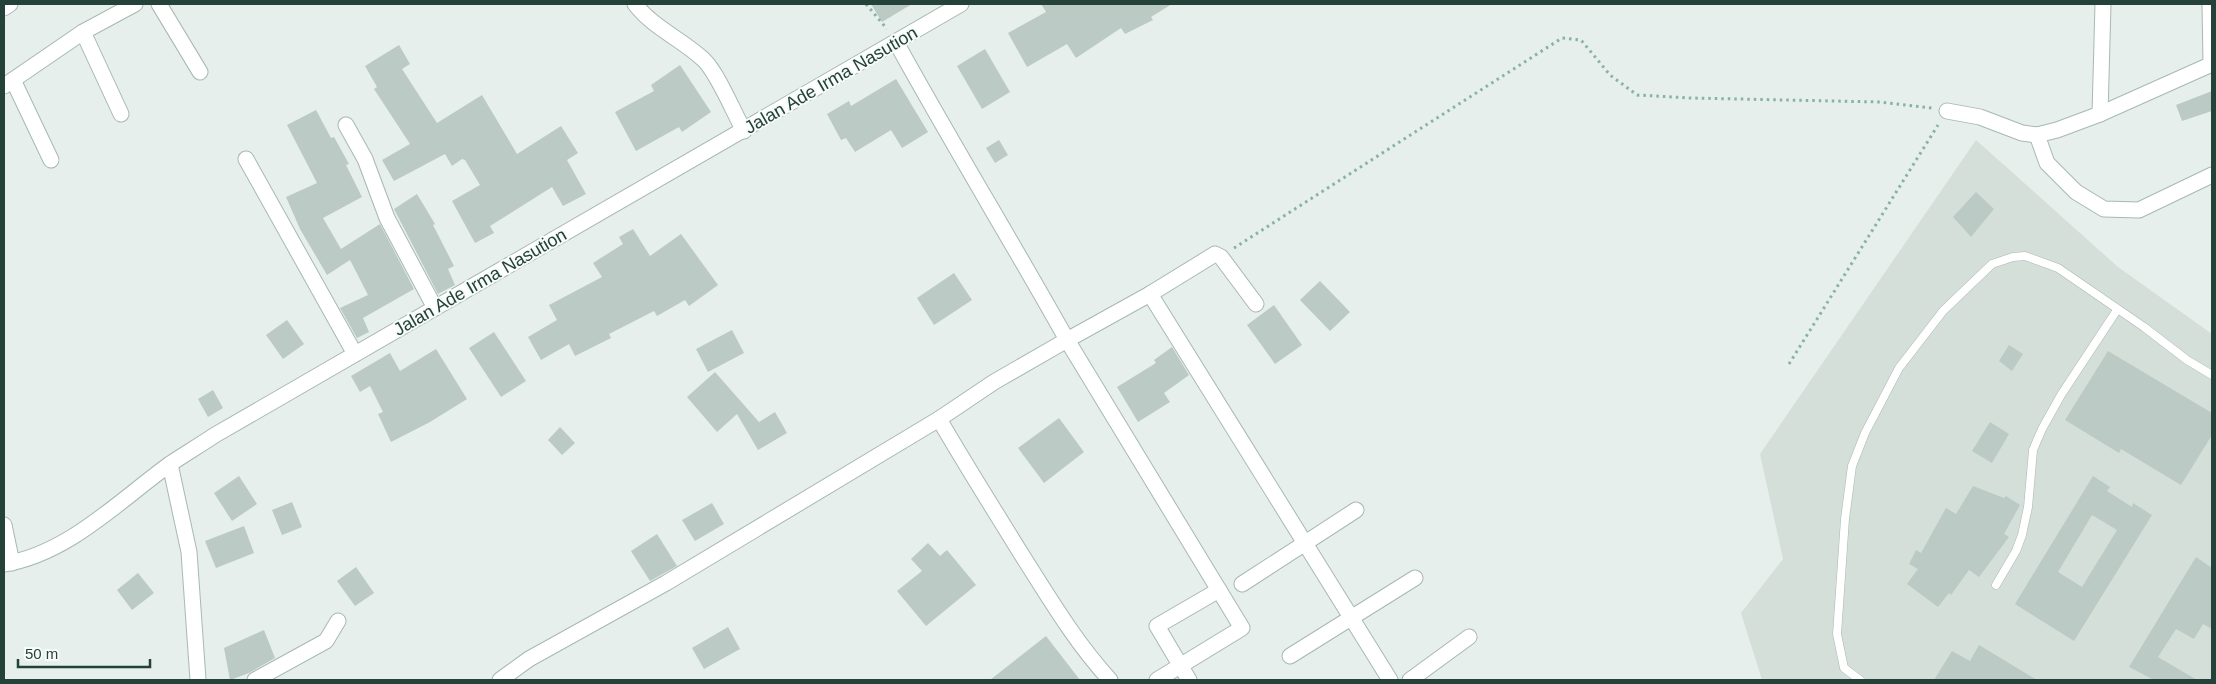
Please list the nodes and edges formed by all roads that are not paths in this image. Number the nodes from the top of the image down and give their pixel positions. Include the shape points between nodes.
1 (10, 4) edge
2 (159, 4) edge
3 (635, 4) edge
4 (961, 4) edge
5 (2103, 4) edge
6 (2210, 4) edge
7 (126, 6) edge
8 (4, 8) edge
9 (83, 32) junction
10 (896, 42) junction
11 (2212, 64) edge
12 (200, 72) dead end
13 (8, 83) edge
14 (1947, 111) road end
15 (121, 114) dead end
16 (2100, 114) junction
17 (346, 125) dead end
18 (744, 131) junction
19 (2037, 135) junction
20 (246, 159) dead end
21 (51, 160) dead end
22 (2212, 175) edge
23 (1150, 294) junction
24 (1256, 304) dead end
25 (435, 308) junction
26 (2117, 310) junction
27 (1068, 340) junction
28 (355, 354) junction
29 (2212, 375) edge
30 (939, 419) junction
31 (170, 464) junction
32 (1356, 510) dead end
33 (4, 525) edge
34 (1304, 543) junction
35 (8, 564) edge
36 (1415, 578) dead end
37 (1242, 584) dead end
38 (1996, 585) dead end
39 (1219, 590) junction
40 (1350, 618) junction
41 (338, 622) dead end
42 (1469, 637) dead end
43 (1290, 656) dead end
44 (1180, 665) junction
45 (198, 680) edge
46 (255, 680) edge
47 (500, 680) edge
48 (1110, 680) edge
49 (1157, 680) edge
50 (1189, 680) edge
51 (1390, 680) edge
52 (1410, 680) edge
53 (1860, 680) edge

1 - 8 street
2 - 12 street
3 - 18 street via 647,18 709,65
4 - 10 street, Jalan Ade Irma Nasution
5 - 16 street
6 - 11 street
7 - 9 street
9 - 13 street
9 - 15 street
10 - 18 street, Jalan Ade Irma Nasution
10 - 27 street
11 - 16 street
13 - 21 street
14 - 19 street via 1980,117 2022,133
16 - 19 street
17 - 25 street via 365,159 387,218
18 - 25 street, Jalan Ade Irma Nasution
19 - 22 street via 2047,163 2076,192 2104,209 2139,210
20 - 28 street
23 - 24 street via 1215,254 1221,257
23 - 27 street
23 - 34 street
25 - 28 street, Jalan Ade Irma Nasution
26 - 29 lane
26 - 38 lane via 2061,395 2039,436 2033,450 2023,530 2016,551
26 - 53 lane via 2058,268 2025,256 2002,260 1992,264 1943,311 1899,368 1865,432 1852,466 1848,491 1837,634 1844,668
27 - 30 street via 994,382
27 - 39 street
28 - 31 street, Jalan Ade Irma Nasution
30 - 47 street via 666,583 529,659
30 - 48 street via 1053,604
31 - 35 street, Jalan Ade Irma Nasution via 111,512 58,544
31 - 45 street via 189,552
32 - 34 street
33 - 35 street
34 - 37 street
34 - 40 street
36 - 40 street
39 - 44 street via 1242,628
39 - 44 street via 1157,626
40 - 43 street
40 - 51 street
41 - 46 street via 326,640
42 - 52 street
44 - 49 street
44 - 50 street

